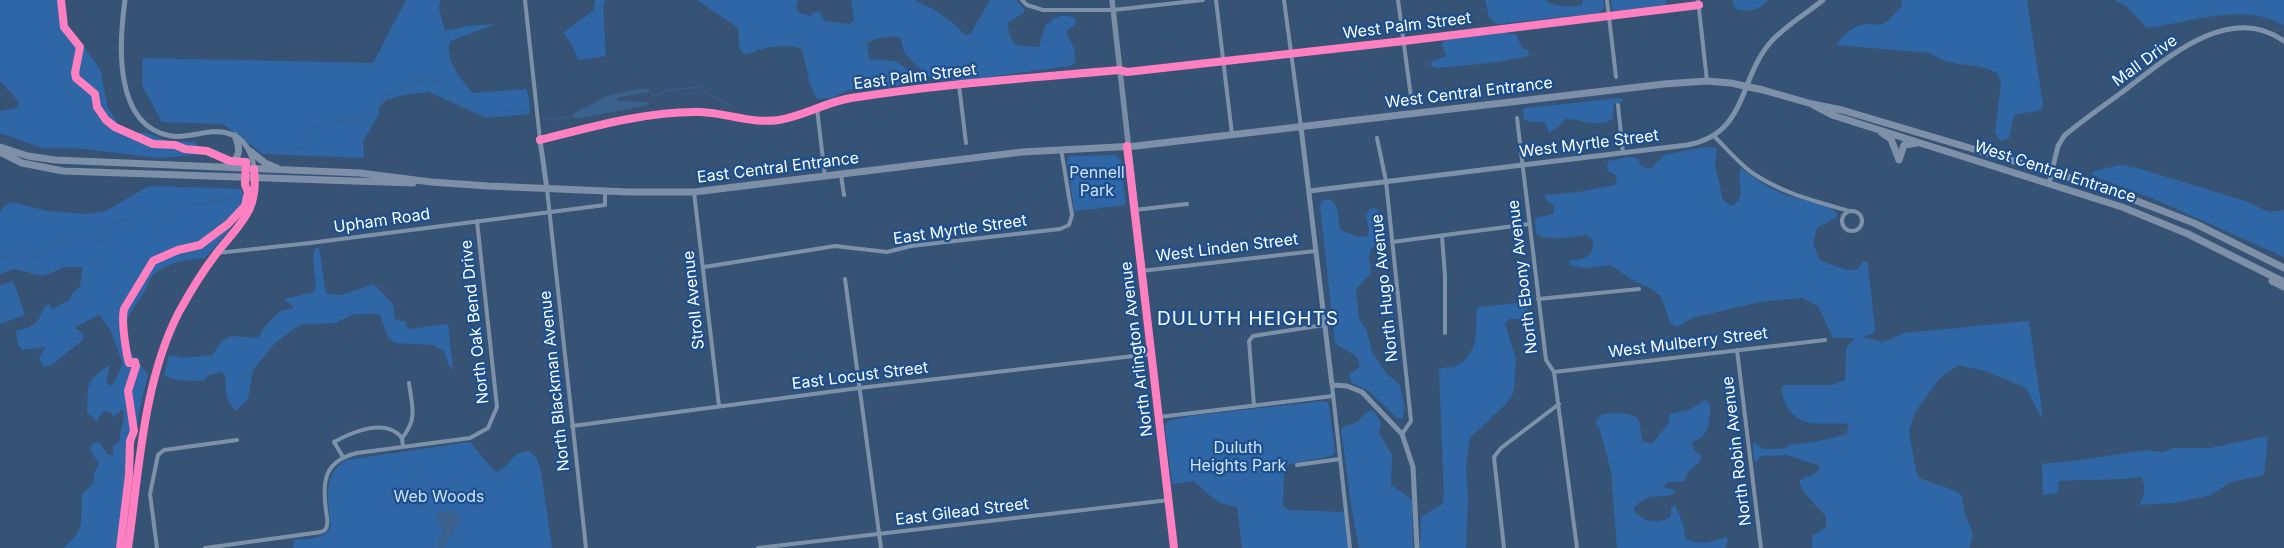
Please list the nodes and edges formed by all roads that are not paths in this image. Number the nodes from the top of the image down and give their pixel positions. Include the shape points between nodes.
1 (125, 0) edge
2 (525, 0) edge
3 (1022, 0) edge
4 (1112, 0) edge
5 (1203, 0) edge
6 (1216, 0) edge
7 (1284, 0) edge
8 (1398, 0) edge
9 (1606, 0) edge
10 (1823, 0) edge
11 (1699, 2) edge
12 (1113, 10) junction
13 (1608, 16) junction
14 (2284, 41) edge
15 (1404, 42) junction
16 (1292, 53) junction
17 (1223, 60) junction
18 (1119, 70) junction
19 (1616, 77) dead end
20 (1707, 81) junction
21 (959, 85) junction
22 (1748, 86) junction
23 (1411, 97) dead end
24 (1812, 104) junction
25 (1618, 105) dead end
26 (817, 109) junction
27 (1517, 118) dead end
28 (1866, 125) junction
29 (1301, 127) junction
30 (1232, 134) junction
31 (235, 136) junction
32 (1714, 136) junction
33 (1377, 138) dead end
34 (540, 140) junction
35 (966, 143) dead end
36 (1922, 143) junction
37 (1127, 146) junction
38 (0, 147) edge
39 (1061, 149) junction
40 (250, 151) junction
41 (0, 152) edge
42 (1623, 153) junction
43 (1523, 164) junction
44 (223, 168) junction
45 (254, 169) junction
46 (282, 170) junction
47 (2052, 170) junction
48 (841, 175) junction
49 (825, 177) junction
50 (256, 179) junction
51 (1386, 181) junction
52 (431, 182) junction
53 (2049, 183) junction
54 (547, 189) junction
55 (605, 191) junction
56 (1309, 191) junction
57 (694, 192) junction
58 (844, 195) dead end
59 (1187, 204) dead end
60 (1134, 210) junction
61 (1849, 211) junction
62 (550, 212) junction
63 (477, 221) junction
64 (1529, 224) junction
65 (1442, 236) junction
66 (1392, 242) junction
67 (1316, 251) junction
68 (217, 253) junction
69 (704, 267) junction
70 (2257, 268) junction
71 (2284, 268) edge
72 (1141, 271) junction
73 (845, 279) dead end
74 (2284, 282) edge
75 (2284, 287) edge
76 (1639, 288) dead end
77 (1538, 299) junction
78 (1324, 325) junction
79 (1445, 333) dead end
80 (1825, 340) dead end
81 (1737, 350) junction
82 (1151, 354) junction
83 (1554, 372) junction
84 (409, 383) dead end
85 (1332, 385) junction
86 (859, 388) junction
87 (1332, 396) junction
88 (1559, 404) junction
89 (718, 406) junction
90 (1254, 406) junction
91 (1159, 417) junction
92 (572, 426) junction
93 (1402, 434) junction
94 (402, 438) junction
95 (237, 440) dead end
96 (403, 447) junction
97 (342, 457) junction
98 (1340, 459) junction
99 (1297, 465) dead end
100 (1168, 500) junction
101 (879, 534) junction
102 (128, 548) edge
103 (157, 548) edge
104 (205, 548) edge
105 (586, 548) edge
106 (758, 548) edge
107 (881, 548) edge
108 (1174, 548) edge
109 (1350, 548) edge
110 (1417, 548) edge
111 (1504, 548) edge
112 (1576, 548) edge
113 (1761, 548) edge

1 - 31 street via 122,40 124,86 136,114 153,129 168,135 219,132
2 - 34 street
3 - 12 street via 1043,10
4 - 12 main road, North Arlington Avenue
5 - 12 street
6 - 17 street
7 - 16 street
8 - 15 street
9 - 13 street
10 - 22 street via 1770,42
11 - 13 street, West Palm Street
11 - 20 street
12 - 18 main road, North Arlington Avenue
13 - 15 street, West Palm Street
13 - 19 street
14 - 47 street, Mall Drive via 2260,31 2240,28 2217,32 2192,42 2064,136
15 - 16 street, West Palm Street
15 - 23 street
16 - 17 street, West Palm Street
16 - 29 street
17 - 18 street, West Palm Street via 1127,72
17 - 30 street
18 - 21 street, East Palm Street
18 - 37 main road, North Arlington Avenue
20 - 22 highway, West Central Entrance
20 - 29 highway, West Central Entrance
21 - 26 street, East Palm Street via 850,98
21 - 35 street
22 - 24 highway, West Central Entrance
22 - 32 street via 1728,123
24 - 28 highway, West Central Entrance via 1828,113
24 - 47 highway, West Central Entrance
25 - 42 street
26 - 34 street, East Palm Street via 796,117 761,122 701,112 673,114 600,125
26 - 49 street
27 - 43 street, North Ebony Avenue
28 - 36 highway, West Central Entrance
28 - 36 highway via 1890,139 1899,160 1904,145
29 - 30 highway, West Central Entrance
29 - 56 street
30 - 37 highway, West Central Entrance
31 - 40 street
31 - 44 highway via 238,156
32 - 42 street, West Myrtle Street via 1688,145
32 - 61 street via 1750,171 1774,186
33 - 51 street, North Hugo Avenue
34 - 54 street
36 - 53 highway, West Central Entrance
37 - 39 highway, East Central Entrance
37 - 60 main road, North Arlington Avenue
38 - 44 highway, East Central Entrance via 55,160
39 - 48 highway, East Central Entrance
39 - 69 street, East Myrtle Street via 1072,215 1070,225 1060,229 911,246 887,252 835,246
40 - 45 street
40 - 46 highway via 265,163
41 - 50 highway, East Central Entrance via 22,163 63,171
42 - 43 street, West Myrtle Street
43 - 51 street, West Myrtle Street
43 - 64 street, North Ebony Avenue
44 - 45 highway, East Central Entrance
45 - 46 highway, East Central Entrance
45 - 50 street
46 - 52 highway, East Central Entrance via 370,174
47 - 53 street, Mall Drive
47 - 71 highway, West Central Entrance via 2194,223
48 - 49 highway, East Central Entrance
48 - 58 street
49 - 57 highway, East Central Entrance
50 - 52 highway, East Central Entrance via 397,184
50 - 68 street via 251,209
51 - 56 street, West Myrtle Street
51 - 66 street, North Hugo Avenue
52 - 54 highway, East Central Entrance
53 - 70 highway, West Central Entrance via 2188,234
54 - 55 highway, East Central Entrance
54 - 62 street, North Blackman Avenue
55 - 57 highway, East Central Entrance
55 - 62 street, Upham Road via 604,205
56 - 67 street
57 - 69 street, Stroll Avenue
59 - 60 street
60 - 72 main road, North Arlington Avenue
61 - 61 street via 1844,215 1842,224 1849,231 1855,231 1862,220 1856,212
62 - 63 street, Upham Road
62 - 92 street, North Blackman Avenue
63 - 68 street, Upham Road
63 - 96 street, North Oak Bend Drive via 497,407 488,428 470,438
64 - 65 street
64 - 77 street, North Ebony Avenue
65 - 66 street
65 - 79 street
66 - 93 street, North Hugo Avenue via 1411,421
67 - 72 street, West Linden Street
67 - 78 street
68 - 102 street via 179,312 159,362 148,410
69 - 89 street, Stroll Avenue
70 - 74 highway, West Central Entrance
70 - 75 highway
72 - 82 main road, North Arlington Avenue
73 - 86 street
76 - 77 street
77 - 83 street, North Ebony Avenue via 1546,360
78 - 85 street
78 - 90 street via 1253,336 1249,341
80 - 81 street, West Mulberry Street
81 - 83 street, West Mulberry Street
81 - 113 street, North Robin Avenue
82 - 86 street, East Locust Street
82 - 91 main road, North Arlington Avenue
83 - 88 street, North Ebony Avenue
84 - 94 street via 412,424
85 - 87 street
85 - 93 street via 1362,392
86 - 89 street, East Locust Street
86 - 101 street
87 - 90 street
87 - 98 street
88 - 111 street via 1501,448 1494,457
88 - 112 street, North Ebony Avenue
89 - 92 street, East Locust Street
90 - 91 street
91 - 100 main road, North Arlington Avenue
92 - 105 street, North Blackman Avenue
93 - 110 street via 1413,467
94 - 96 street
94 - 97 street via 395,431 360,430 334,442
95 - 103 street via 164,450 158,455 150,494
96 - 97 street, North Oak Bend Drive
97 - 104 street via 324,480 325,530
98 - 99 street
98 - 109 street
100 - 101 street, East Gilead Street
100 - 108 main road, North Arlington Avenue
101 - 106 street, East Gilead Street
101 - 107 street

